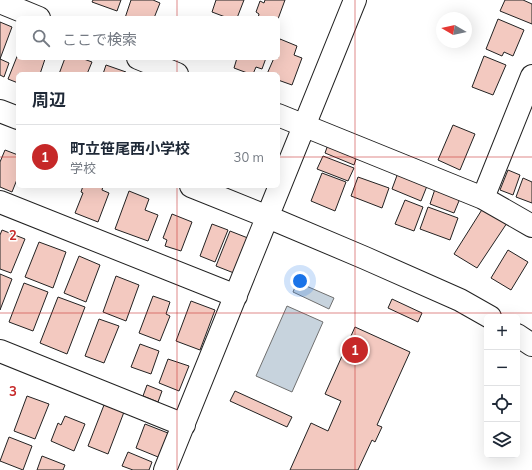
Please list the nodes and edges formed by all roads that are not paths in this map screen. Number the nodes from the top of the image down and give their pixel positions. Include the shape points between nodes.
1 (354, 0) edge
2 (0, 2) edge
3 (34, 16) edge
4 (143, 60) edge
5 (172, 72) edge
6 (530, 87) edge
7 (0, 111) edge
8 (280, 116) edge
9 (16, 117) edge
10 (304, 125) junction
11 (280, 186) edge
12 (196, 188) edge
13 (279, 188) edge
14 (483, 198) junction
15 (0, 202) edge
16 (268, 217) junction
17 (532, 226) edge
18 (236, 296) junction
19 (485, 314) edge
20 (520, 337) edge
21 (532, 345) edge
22 (0, 351) edge
23 (184, 424) junction
24 (166, 470) edge

1 - 10 street
2 - 3 street
4 - 5 street
6 - 14 street
7 - 9 street
8 - 10 street
10 - 11 street
10 - 14 street
12 - 16 street
13 - 16 street
14 - 17 street
15 - 18 street
16 - 18 street
16 - 19 street via 460,300
18 - 23 street
20 - 21 street
22 - 23 street
23 - 24 street

